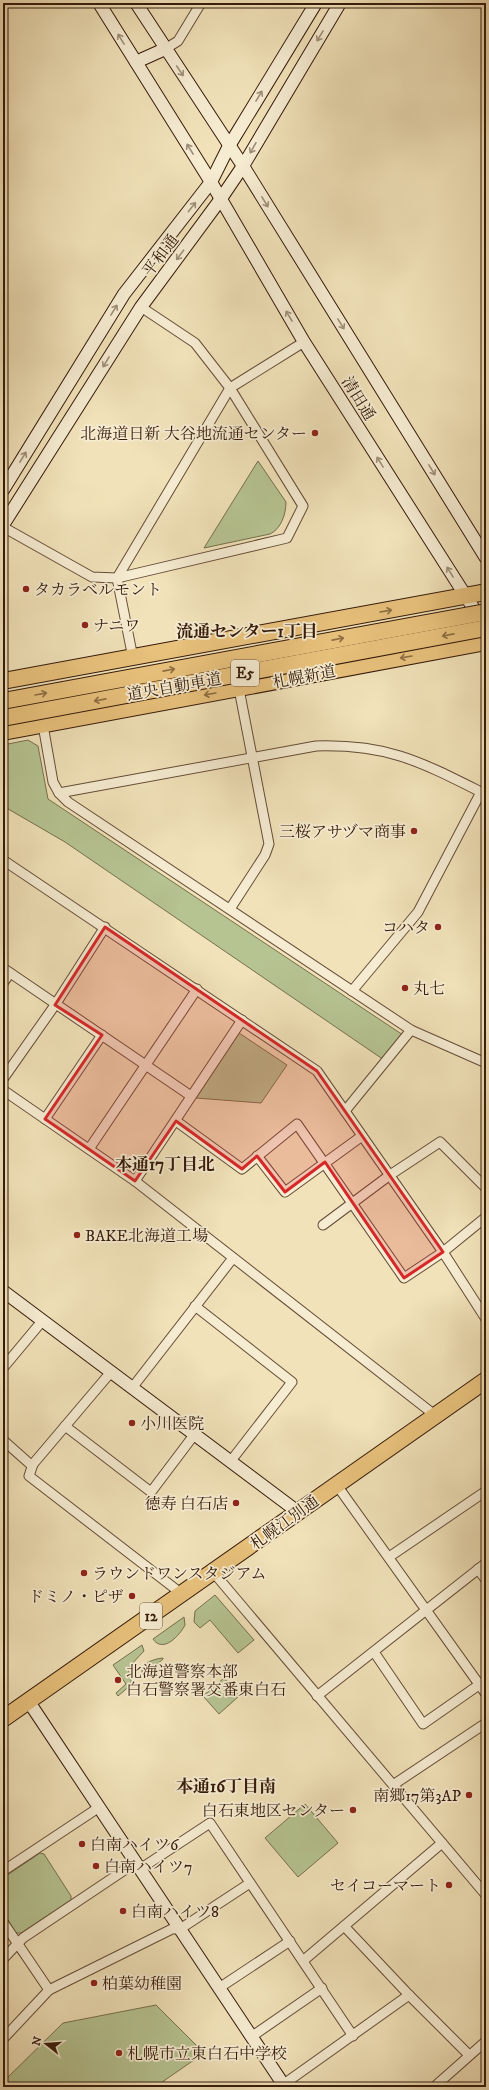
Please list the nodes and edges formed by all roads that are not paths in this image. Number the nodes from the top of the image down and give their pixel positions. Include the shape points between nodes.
1 (99, 3) edge
2 (136, 3) edge
3 (201, 3) edge
4 (316, 3) edge
5 (340, 3) edge
6 (165, 49) junction
7 (136, 62) junction
8 (229, 146) junction
9 (243, 166) junction
10 (211, 182) junction
11 (220, 200) junction
12 (141, 307) junction
13 (304, 342) junction
14 (230, 388) junction
15 (3, 490) edge
16 (3, 526) edge
17 (486, 558) edge
18 (117, 578) junction
19 (486, 592) edge
20 (465, 597) junction
21 (486, 612) edge
22 (486, 628) edge
23 (486, 642) edge
24 (133, 658) junction
25 (3, 682) edge
26 (240, 689) junction
27 (3, 701) edge
28 (3, 718) edge
29 (43, 725) junction
30 (3, 732) edge
31 (253, 757) junction
32 (483, 790) edge
33 (59, 793) junction
34 (3, 860) edge
35 (230, 910) junction
36 (105, 927) junction
37 (7, 970) edge
38 (3, 983) edge
39 (197, 989) junction
40 (352, 991) junction
41 (55, 1005) junction
42 (242, 1020) junction
43 (411, 1030) junction
44 (102, 1035) junction
45 (486, 1063) edge
46 (146, 1066) junction
47 (3, 1079) edge
48 (3, 1090) edge
49 (191, 1096) junction
50 (345, 1111) junction
51 (45, 1119) junction
52 (176, 1121) junction
53 (362, 1136) junction
54 (88, 1149) junction
55 (257, 1156) junction
56 (326, 1162) junction
57 (390, 1175) junction
58 (135, 1181) junction
59 (486, 1188) edge
60 (353, 1203) junction
61 (486, 1217) edge
62 (323, 1225) dead end
63 (443, 1252) junction
64 (233, 1258) junction
65 (3, 1291) edge
66 (195, 1306) junction
67 (486, 1318) edge
68 (43, 1320) junction
69 (3, 1368) edge
70 (111, 1372) junction
71 (486, 1380) edge
72 (132, 1388) junction
73 (436, 1416) junction
74 (66, 1426) junction
75 (194, 1435) junction
76 (4, 1444) edge
77 (230, 1462) junction
78 (33, 1464) junction
79 (336, 1484) junction
80 (486, 1491) edge
81 (298, 1512) junction
82 (389, 1557) junction
83 (486, 1563) edge
84 (478, 1569) junction
85 (214, 1572) junction
86 (486, 1580) edge
87 (182, 1594) junction
88 (426, 1610) junction
89 (374, 1652) junction
90 (483, 1682) edge
91 (486, 1694) edge
92 (318, 1696) junction
93 (29, 1702) junction
94 (3, 1719) edge
95 (486, 1723) edge
96 (393, 1785) junction
97 (98, 1808) junction
98 (442, 1843) junction
99 (138, 1866) junction
100 (3, 1871) edge
101 (250, 1883) junction
102 (486, 1895) edge
103 (3, 1922) edge
104 (344, 1926) junction
105 (180, 1929) junction
106 (290, 1941) junction
107 (17, 1944) junction
108 (3, 1959) edge
109 (304, 1960) junction
110 (219, 1988) junction
111 (322, 1988) junction
112 (49, 1990) junction
113 (409, 1995) junction
114 (353, 2036) junction
115 (252, 2037) junction
116 (3, 2039) edge
117 (486, 2041) edge
118 (469, 2055) junction
119 (284, 2086) edge
120 (434, 2087) edge

7 -> 1 street, 清田通
2 - 6 street, 清田通
3 - 6 street via 178,41
8 -> 4 street, 平和通
5 -> 9 street, 平和通
6 - 7 street
6 -> 8 street, 清田通
10 -> 7 street, 清田通
8 - 9 street, 清田通
8 - 10 street, 平和通
9 - 11 street, 平和通
9 -> 17 street, 清田通
10 - 11 street, 清田通
15 -> 10 street, 平和通 via 124,294
11 -> 12 street, 平和通
13 -> 11 street, 清田通
12 - 14 street via 195,343
12 -> 16 street, 平和通
13 - 14 street
20 -> 13 street, 清田通
14 - 18 street
14 - 18 street via 303,506 287,538
16 - 18 street via 92,577
18 - 24 street
19 - 20 highway
20 - 22 street, 清田通
24 -> 20 highway
27 -> 21 highway, 道央自動車道 / E5, bridge
22 -> 28 highway, 道央自動車道 / E5, bridge
23 -> 26 highway, 札幌新道
24 - 25 highway
26 -> 29 highway, 札幌新道
26 - 31 street
29 - 30 highway, 札幌新道
29 - 33 street via 53,782
31 - 32 street via 316,746 373,748 422,762
31 - 33 street
31 - 35 street via 269,844 265,855
32 - 40 street via 418,912
33 - 35 street via 68,802
34 - 36 street
35 - 40 street
36 - 39 street
36 - 41 street
37 - 38 street
37 - 41 street
39 - 42 street
39 - 46 street
40 - 43 street
41 - 44 street
41 - 47 street
42 - 49 street
42 - 50 street via 318,1071
43 - 45 street
43 - 50 street
44 - 46 street
44 - 51 street
46 - 49 street
46 - 54 street
48 - 51 street
49 - 52 street
50 - 53 street
51 - 54 street
52 - 55 street via 242,1169
52 - 58 street
53 - 56 street
53 - 57 street
54 - 58 street
55 - 56 street via 285,1192
55 - 56 street via 297,1124
56 - 60 street
57 - 59 street via 440,1142
57 - 60 street
57 - 63 street
58 - 64 street
60 - 62 street
60 - 63 street via 404,1278
61 - 63 street
63 - 67 street
64 - 66 street
64 - 73 street
65 - 68 street
66 - 72 street
66 - 77 street via 292,1382
68 - 69 street
68 - 70 street
70 - 72 street
70 - 74 street
71 - 73 highway, 札幌江別通 / 12
72 - 75 street
73 - 79 highway, 札幌江別通 / 12
74 - 75 street via 151,1492
74 - 78 street
75 - 77 street
76 - 78 street
77 - 81 street
78 - 87 street via 29,1476
79 - 81 highway, 札幌江別通 / 12
79 - 82 street
80 - 82 street
81 - 85 highway, 札幌江別通 / 12
82 - 88 street
83 - 84 street
84 - 86 street
84 - 88 street
85 - 87 highway, 札幌江別通 / 12
85 - 92 street
87 - 93 highway, 札幌江別通 / 12
88 - 89 street
88 - 90 street
89 - 90 street via 423,1724
89 - 92 street
90 - 91 street
92 - 96 street
93 - 94 highway, 札幌江別通 / 12
93 - 97 street
95 - 96 street
96 - 98 street
97 - 99 street
97 - 100 street
98 - 102 street
98 - 104 street
99 - 101 street via 210,1823
99 - 105 street
99 - 107 street
101 - 105 street
101 - 106 street
103 - 107 street
104 - 109 street
104 - 113 street
105 - 110 street
105 - 112 street via 172,1929
106 - 109 street
106 - 110 street
107 - 108 street
107 - 112 street
109 - 111 street
110 - 115 street
111 - 114 street
111 - 115 street
112 - 116 street
113 - 114 street
113 - 118 street
114 - 119 street
115 - 119 street
117 - 118 street
118 - 120 street

